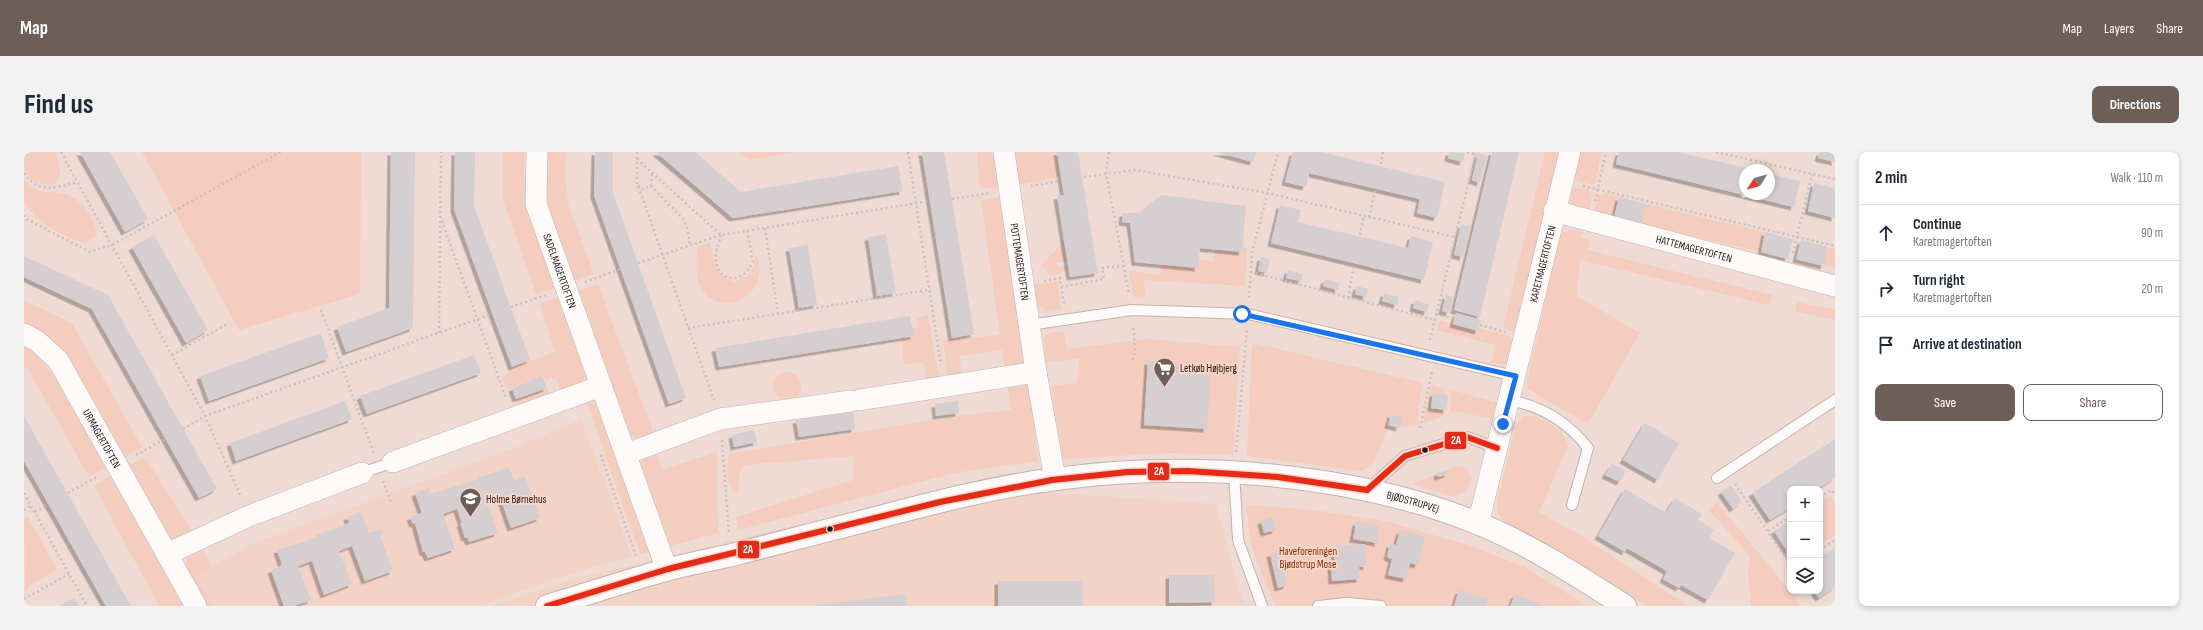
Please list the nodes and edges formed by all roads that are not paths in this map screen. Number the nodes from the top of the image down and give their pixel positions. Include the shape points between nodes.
1 (537, 152) edge
2 (1004, 152) edge
3 (1570, 152) edge
4 (1554, 212) junction
5 (1835, 286) edge
6 (1029, 325) junction
7 (24, 334) edge
8 (1036, 372) junction
9 (1516, 376) junction
10 (601, 386) junction
11 (1509, 400) junction
12 (1835, 400) edge
13 (1497, 448) junction
14 (626, 454) junction
15 (1234, 472) junction
16 (1717, 478) dead end
17 (1055, 479) junction
18 (1367, 490) junction
19 (1572, 505) dead end
20 (1478, 524) junction
21 (167, 554) junction
22 (667, 570) junction
23 (1368, 605) edge
24 (196, 606) edge
25 (547, 606) edge
26 (1262, 606) edge
27 (1318, 606) edge
28 (1381, 606) edge
29 (1625, 606) edge

1 - 10 street, SADELMAGERTOFTEN via 536,204
2 - 6 street, POTTEMAGERTOFTEN
3 - 4 street, KARETMAGERTOFTEN
4 - 5 street, HATTEMAGERTOFTEN
4 - 9 street, KARETMAGERTOFTEN
6 - 8 street, POTTEMAGERTOFTEN
6 - 9 lane via 1132,310 1248,314
7 - 21 street, URMAGERTOFTEN via 38,341 58,360
8 - 14 street via 944,388 720,419
8 - 17 street, POTTEMAGERTOFTEN
9 - 11 street, KARETMAGERTOFTEN
10 - 14 street, SADELMAGERTOFTEN
10 - 21 street via 249,516
11 - 13 street, KARETMAGERTOFTEN
11 - 19 lane via 1524,403 1556,418 1575,432 1588,448
12 - 16 lane
13 - 18 lane via 1467,437 1405,456
13 - 20 street, KARETMAGERTOFTEN
14 - 22 street, SADELMAGERTOFTEN
15 - 17 street, BJØDSTRUPVEJ via 1130,472
15 - 18 street, BJØDSTRUPVEJ
15 - 26 lane via 1238,540
17 - 22 street, BJØDSTRUPVEJ via 943,500 731,556
18 - 20 street, BJØDSTRUPVEJ via 1428,506
20 - 29 street, BJØDSTRUPVEJ via 1539,554
21 - 24 street, URMAGERTOFTEN
22 - 25 street, BJØDSTRUPVEJ
23 - 27 lane
23 - 28 lane

